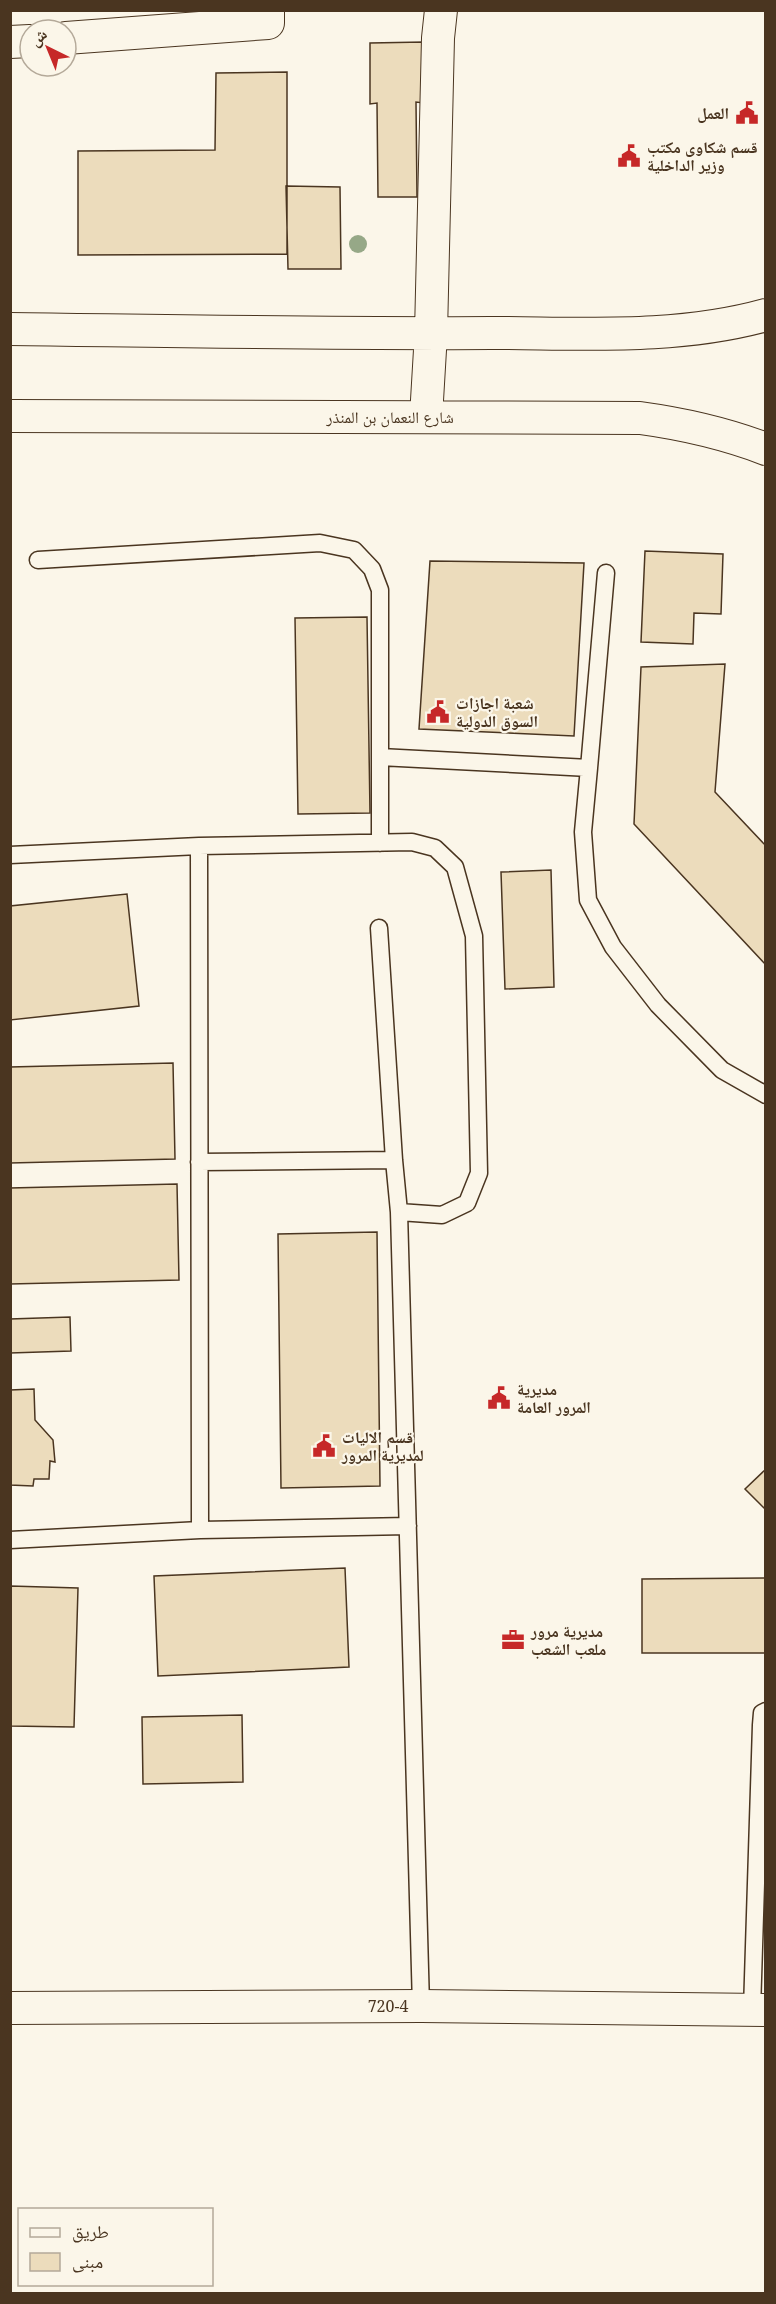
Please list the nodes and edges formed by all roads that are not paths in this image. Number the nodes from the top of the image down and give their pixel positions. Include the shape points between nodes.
1 (268, 10) edge
2 (420, 10) edge
3 (439, 24) edge
4 (78, 37) edge
5 (765, 315) edge
6 (10, 329) edge
7 (432, 333) junction
8 (10, 416) edge
9 (426, 417) junction
10 (765, 449) edge
11 (38, 560) dead end
12 (606, 573) dead end
13 (380, 757) junction
14 (589, 768) junction
15 (380, 843) junction
16 (199, 846) junction
17 (10, 855) edge
18 (379, 928) dead end
19 (765, 1095) edge
20 (394, 1160) junction
21 (199, 1162) junction
22 (399, 1212) junction
23 (408, 1526) junction
24 (200, 1530) junction
25 (10, 1540) edge
26 (765, 1711) edge
27 (422, 2006) junction
28 (10, 2008) edge
29 (759, 2010) edge

1 - 4 street via 268,23
2 - 3 street
3 - 7 street
5 - 7 street via 696,330 654,333
6 - 7 street
7 - 9 street
8 - 9 street, شارع النعمان بن المنذر
9 - 10 street, شارع النعمان بن المنذر via 640,418 689,425
11 - 13 lane via 320,543 354,550 372,569 380,590
12 - 14 lane
13 - 14 lane
13 - 15 lane
14 - 19 lane via 583,832 592,910 613,947 658,1005 722,1070
15 - 16 lane
15 - 22 lane via 412,842 435,848 455,867 474,936 479,1173 467,1203 442,1215
16 - 17 lane
16 - 21 lane
18 - 20 lane
20 - 21 lane
20 - 22 lane
21 - 24 lane
22 - 23 lane
23 - 24 lane
23 - 27 lane
24 - 25 lane
26 - 29 lane via 761,1725
27 - 28 street, 720-4
27 - 29 street, 720-4

